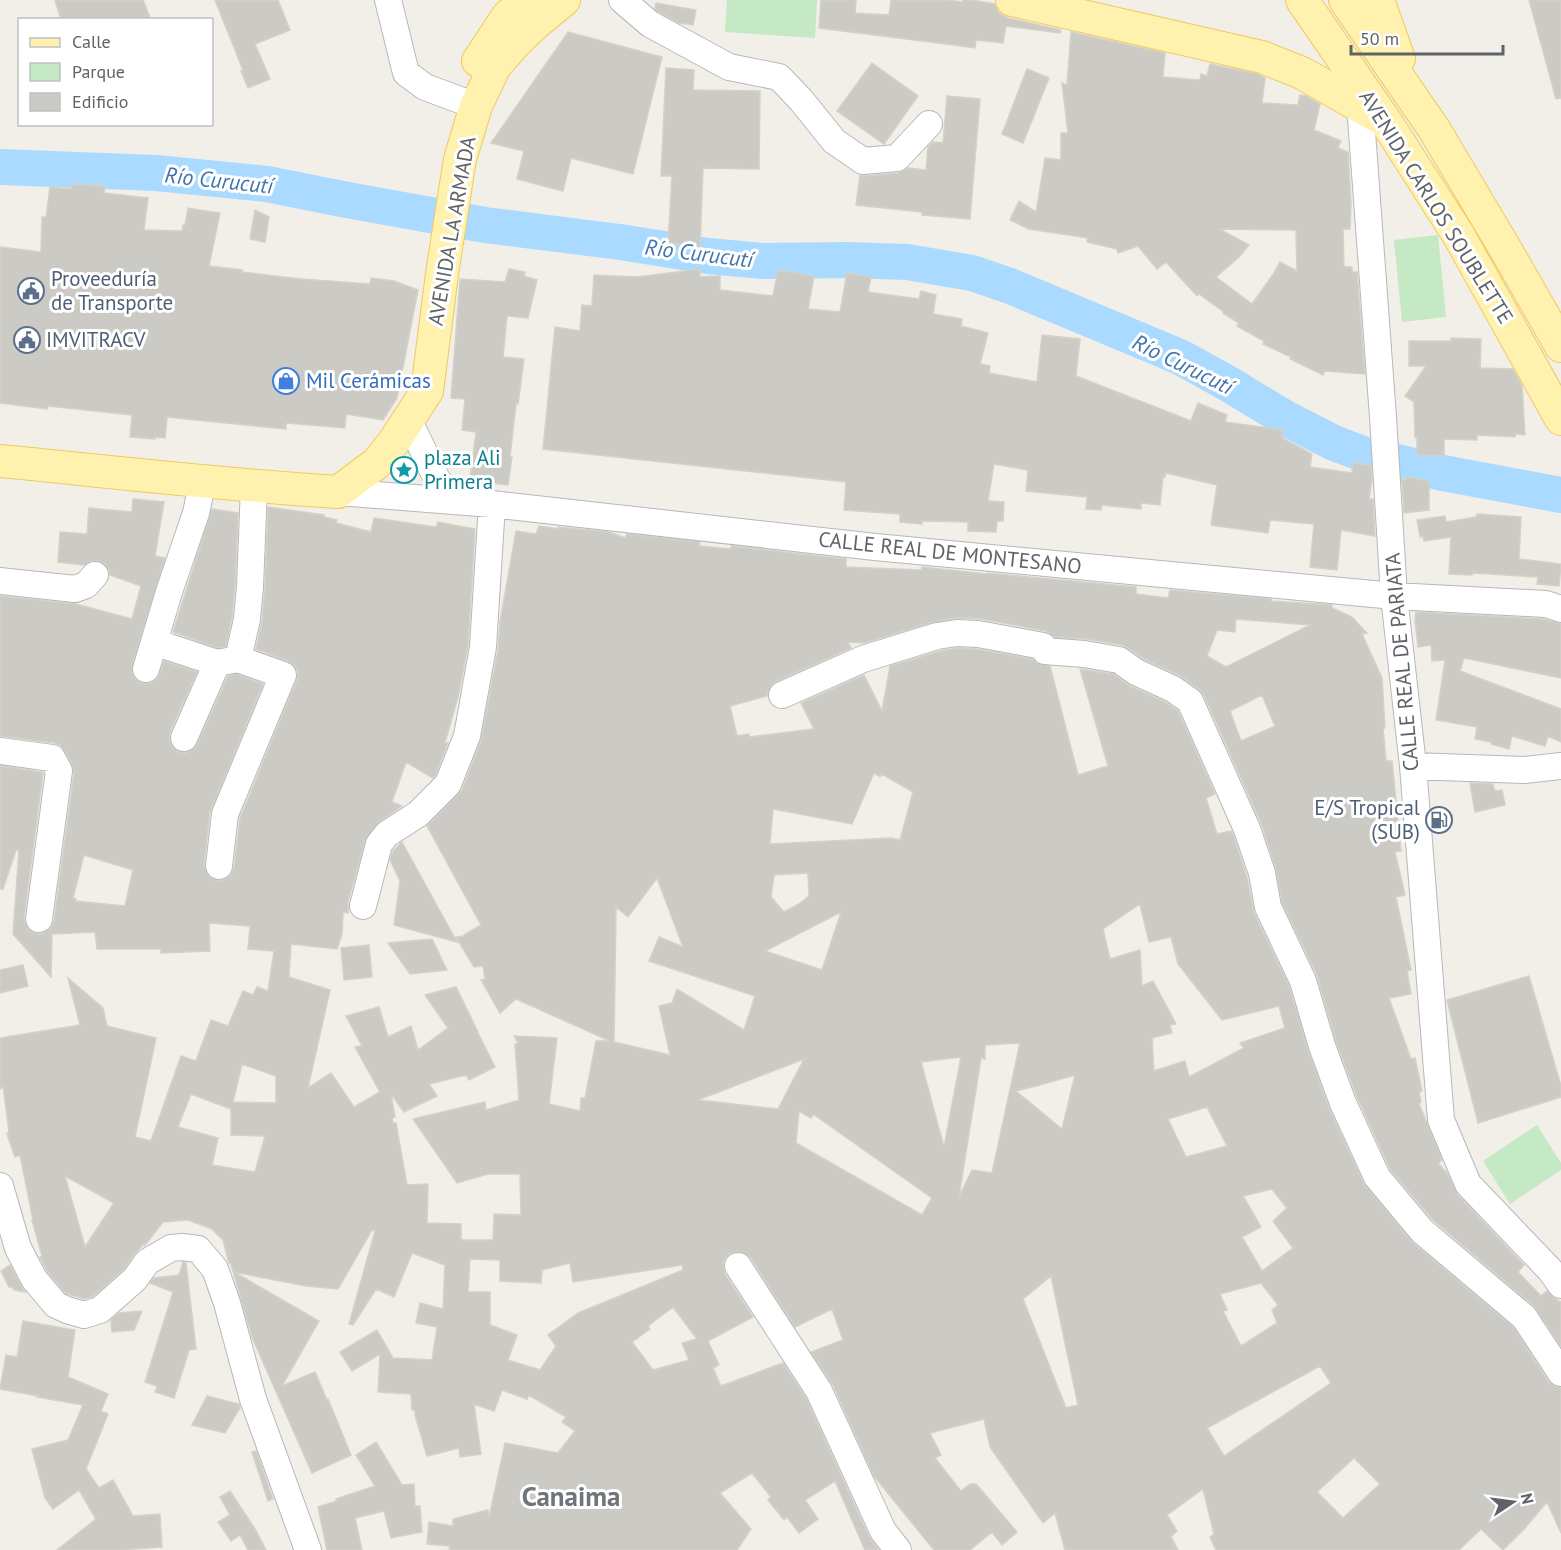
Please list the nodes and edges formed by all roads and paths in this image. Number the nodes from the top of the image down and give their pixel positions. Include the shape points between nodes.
1 (388, 0) edge
2 (525, 0) edge
3 (564, 0) edge
4 (622, 0) edge
5 (1012, 0) edge
6 (1302, 0) edge
7 (1345, 0) edge
8 (1378, 0) edge
9 (469, 103) junction
10 (1360, 105) junction
11 (1417, 105) junction
12 (1386, 122) junction
13 (929, 124) dead end
14 (1561, 346) edge
15 (408, 419) junction
16 (1561, 419) edge
17 (0, 460) edge
18 (203, 480) junction
19 (254, 487) junction
20 (338, 492) junction
21 (447, 500) junction
22 (492, 504) junction
23 (95, 575) dead end
24 (0, 581) edge
25 (1394, 596) junction
26 (1561, 609) edge
27 (154, 642) junction
28 (228, 661) junction
29 (146, 669) dead end
30 (782, 695) dead end
31 (184, 738) dead end
32 (0, 751) edge
33 (1413, 766) junction
34 (1561, 766) edge
35 (219, 866) dead end
36 (363, 906) dead end
37 (39, 919) dead end
38 (0, 1186) edge
39 (738, 1266) dead end
40 (1557, 1273) edge
41 (1561, 1373) edge
42 (308, 1550) edge
43 (898, 1550) edge

1 - 9 street via 406,73 425,87
2 - 9 main road, AVENIDA LA ARMADA via 507,17 479,59
3 - 9 main road, AVENIDA LA ARMADA via 515,43
4 - 13 street via 650,24 729,68 779,77 834,141 863,161 897,158
5 - 10 main road via 1262,57 1302,73
6 - 12 main road, AVENIDA CARLOS SOUBLETTE
7 - 11 main road, AVENIDA CARLOS SOUBLETTE
8 - 11 main road
9 - 15 main road, AVENIDA LA ARMADA via 453,157
10 - 12 main road
10 - 25 street, CALLE REAL DE PARIATA
11 - 14 main road, AVENIDA CARLOS SOUBLETTE
12 - 16 main road, AVENIDA CARLOS SOUBLETTE via 1459,236
15 - 20 main road, AVENIDA LA ARMADA via 377,463
15 - 21 street
17 - 18 main road
18 - 19 main road
18 - 27 street
19 - 20 main road
19 - 28 street via 247,619
20 - 21 street, CALLE REAL DE MONTESANO
21 - 22 street, CALLE REAL DE MONTESANO
22 - 25 street, CALLE REAL DE MONTESANO via 874,547
22 - 36 street via 483,647 467,736 448,784 379,844
23 - 24 street via 86,585 75,589
25 - 26 street, CALLE REAL DE MONTESANO via 1546,604
25 - 33 street, CALLE REAL DE PARIATA
27 - 28 street
27 - 29 street
28 - 31 street
28 - 35 street via 283,675 225,814
30 - 41 street via 863,658 957,633 1043,646 1046,651 1119,660 1190,701 1247,829 1268,906 1303,981 1343,1103 1377,1177 1422,1231 1524,1317
32 - 37 street via 52,758 59,771
33 - 34 street via 1524,770
33 - 40 street, CALLE REAL DE PARIATA via 1441,1120 1468,1184
38 - 42 street via 18,1248 34,1279 56,1305 67,1310 84,1315 100,1310 135,1279 147,1262 171,1248 198,1249 215,1269 253,1399
39 - 43 street via 819,1391 883,1531

